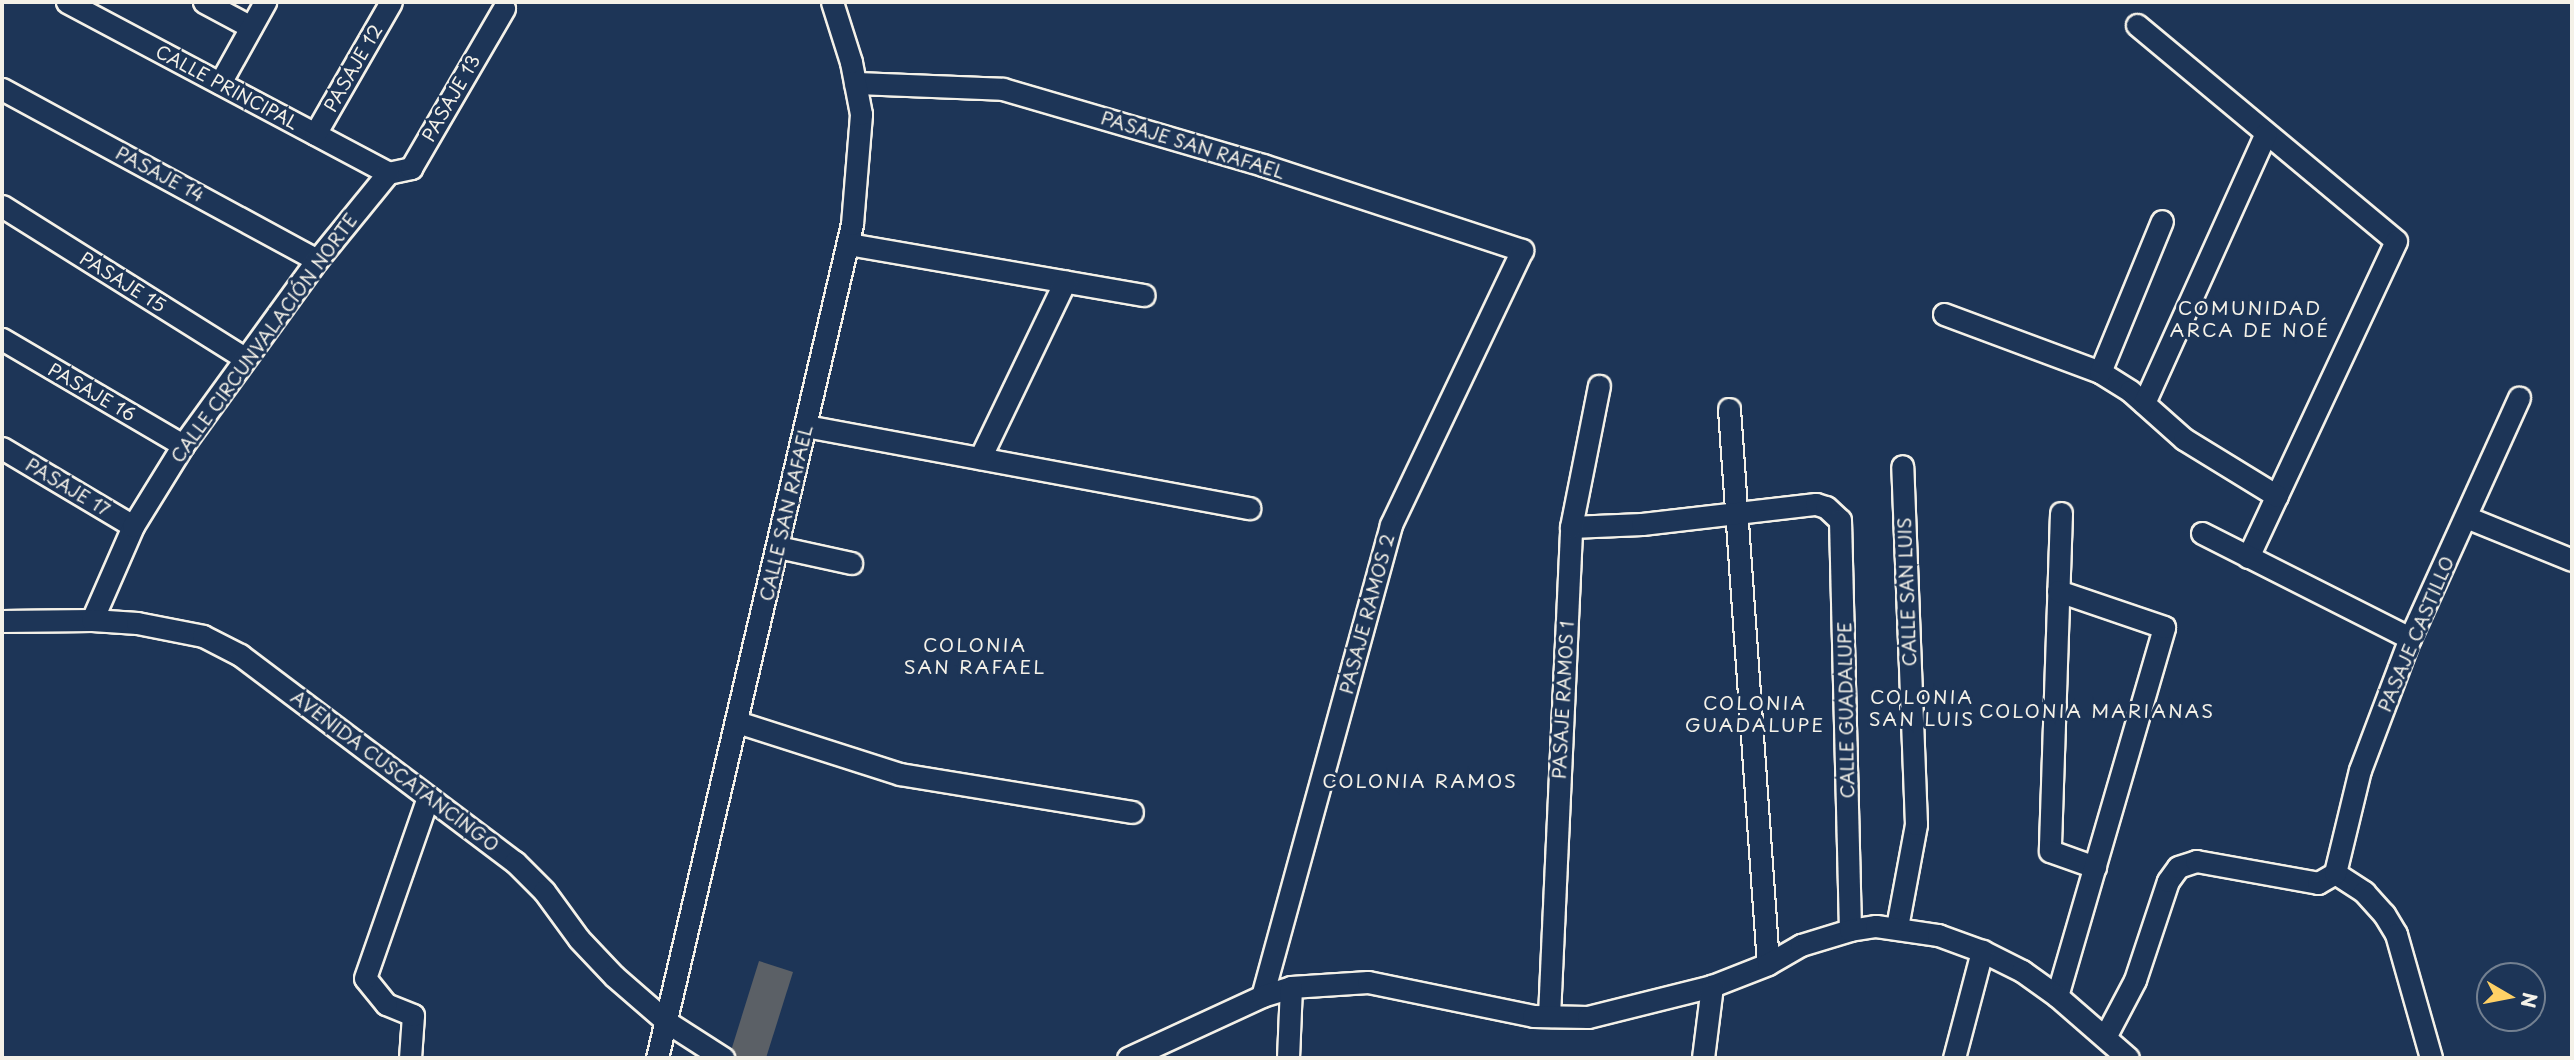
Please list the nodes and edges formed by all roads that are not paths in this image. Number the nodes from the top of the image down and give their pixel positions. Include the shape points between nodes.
1 (67, 2) edge
2 (204, 2) edge
3 (265, 2) edge
4 (391, 2) edge
5 (832, 2) edge
6 (504, 8) dead end
7 (2137, 26) dead end
8 (251, 27) junction
9 (220, 83) junction
10 (855, 83) junction
11 (2, 89) edge
12 (2266, 133) junction
13 (315, 134) junction
14 (388, 173) junction
15 (2, 206) edge
16 (2162, 221) dead end
17 (848, 244) junction
18 (1522, 250) joint
19 (317, 260) junction
20 (1065, 281) junction
21 (1144, 295) dead end
22 (1944, 314) dead end
23 (2, 339) edge
24 (244, 358) junction
25 (2100, 372) junction
26 (1599, 386) dead end
27 (2519, 398) dead end
28 (2144, 403) junction
29 (1728, 408) dead end
30 (806, 426) junction
31 (183, 445) junction
32 (2, 448) edge
33 (980, 458) junction
34 (1902, 466) dead end
35 (2277, 496) junction
36 (1249, 508) dead end
37 (1735, 513) junction
38 (2061, 513) dead end
39 (2466, 517) junction
40 (134, 526) junction
41 (1571, 527) junction
42 (2202, 533) dead end
43 (778, 547) junction
44 (2248, 556) junction
45 (2572, 560) edge
46 (851, 563) dead end
47 (2058, 591) junction
48 (2, 601) edge
49 (92, 620) junction
50 (7, 621) edge
51 (2410, 638) junction
52 (737, 722) junction
53 (428, 797) junction
54 (1132, 812) dead end
55 (2095, 867) junction
56 (2334, 875) junction
57 (1897, 927) junction
58 (1850, 929) junction
59 (1982, 951) junction
60 (1768, 964) junction
61 (1712, 986) junction
62 (1291, 987) junction
63 (1262, 996) junction
64 (2057, 996) junction
65 (1549, 1016) junction
66 (667, 1023) junction
67 (2105, 1037) junction
68 (410, 1058) edge
69 (657, 1058) edge
70 (723, 1058) edge
71 (1128, 1058) edge
72 (1288, 1058) edge
73 (1703, 1058) edge
74 (1954, 1058) edge
75 (2128, 1058) edge
76 (2431, 1058) edge

1 - 9 street, CALLE PRINCIPAL
2 - 8 street
3 - 8 street
4 - 13 street, PASAJE 12
5 - 10 street, CALLE SAN RAFAEL
6 - 14 street, PASAJE 13 via 411,168
7 - 12 street
8 - 9 street
9 - 13 street, CALLE PRINCIPAL
10 - 17 street, CALLE SAN RAFAEL via 861,114
10 - 18 street, PASAJE SAN RAFAEL via 1003,89 1263,164
11 - 19 street, PASAJE 14
12 - 28 street
12 - 35 street via 2396,241
13 - 14 street, CALLE PRINCIPAL
14 - 19 street, CALLE CIRCUNVALACIÓN NORTE
15 - 24 street, PASAJE 15
16 - 25 street
17 - 20 street
17 - 30 street, CALLE SAN RAFAEL
18 - 63 street, PASAJE RAMOS 2 via 1391,525
19 - 24 street, CALLE CIRCUNVALACIÓN NORTE
20 - 21 street
20 - 33 street
22 - 25 street
23 - 31 street, PASAJE 16
24 - 31 street, CALLE CIRCUNVALACIÓN NORTE
25 - 28 street
26 - 41 street, PASAJE RAMOS 1
27 - 39 street, PASAJE CASTILLO
28 - 35 street via 2185,439
29 - 37 street
30 - 33 street
30 - 43 street, CALLE SAN RAFAEL
31 - 40 street, CALLE CIRCUNVALACIÓN NORTE
32 - 40 street, PASAJE 17
33 - 36 street
34 - 57 street, CALLE SAN LUIS via 1916,824
35 - 44 street
37 - 41 street
37 - 58 street, CALLE GUADALUPE via 1816,504 1840,520
37 - 60 street
38 - 47 street
39 - 45 street
39 - 51 street, PASAJE CASTILLO
40 - 49 street, CALLE CIRCUNVALACIÓN NORTE
41 - 65 street, PASAJE RAMOS 1
42 - 44 street
43 - 46 street
43 - 52 street, CALLE SAN RAFAEL
44 - 51 street
47 - 55 street via 2050,851
47 - 55 street via 2164,627
48 - 50 street
49 - 50 street, AVENIDA CUSCATANCINGO
49 - 53 street, AVENIDA CUSCATANCINGO via 177,629 221,644
51 - 56 street, PASAJE CASTILLO via 2360,770
52 - 54 street via 900,774
52 - 66 street, CALLE SAN RAFAEL
53 - 66 street, AVENIDA CUSCATANCINGO via 515,862 544,891 579,939
53 - 68 street via 365,978 386,1004 413,1015
55 - 64 street
56 - 67 street via 2318,883 2196,861 2178,867 2168,881 2134,980
56 - 76 street via 2364,892 2396,934
57 - 58 street
57 - 59 street
58 - 60 street via 1801,945
59 - 64 street
59 - 74 street
60 - 61 street
61 - 65 street via 1588,1017
61 - 73 street
62 - 63 street
62 - 65 street via 1368,982 1476,1006
62 - 72 street
63 - 71 street
64 - 67 street
66 - 69 street, CALLE SAN RAFAEL
66 - 70 street, AVENIDA CUSCATANCINGO
67 - 75 street

